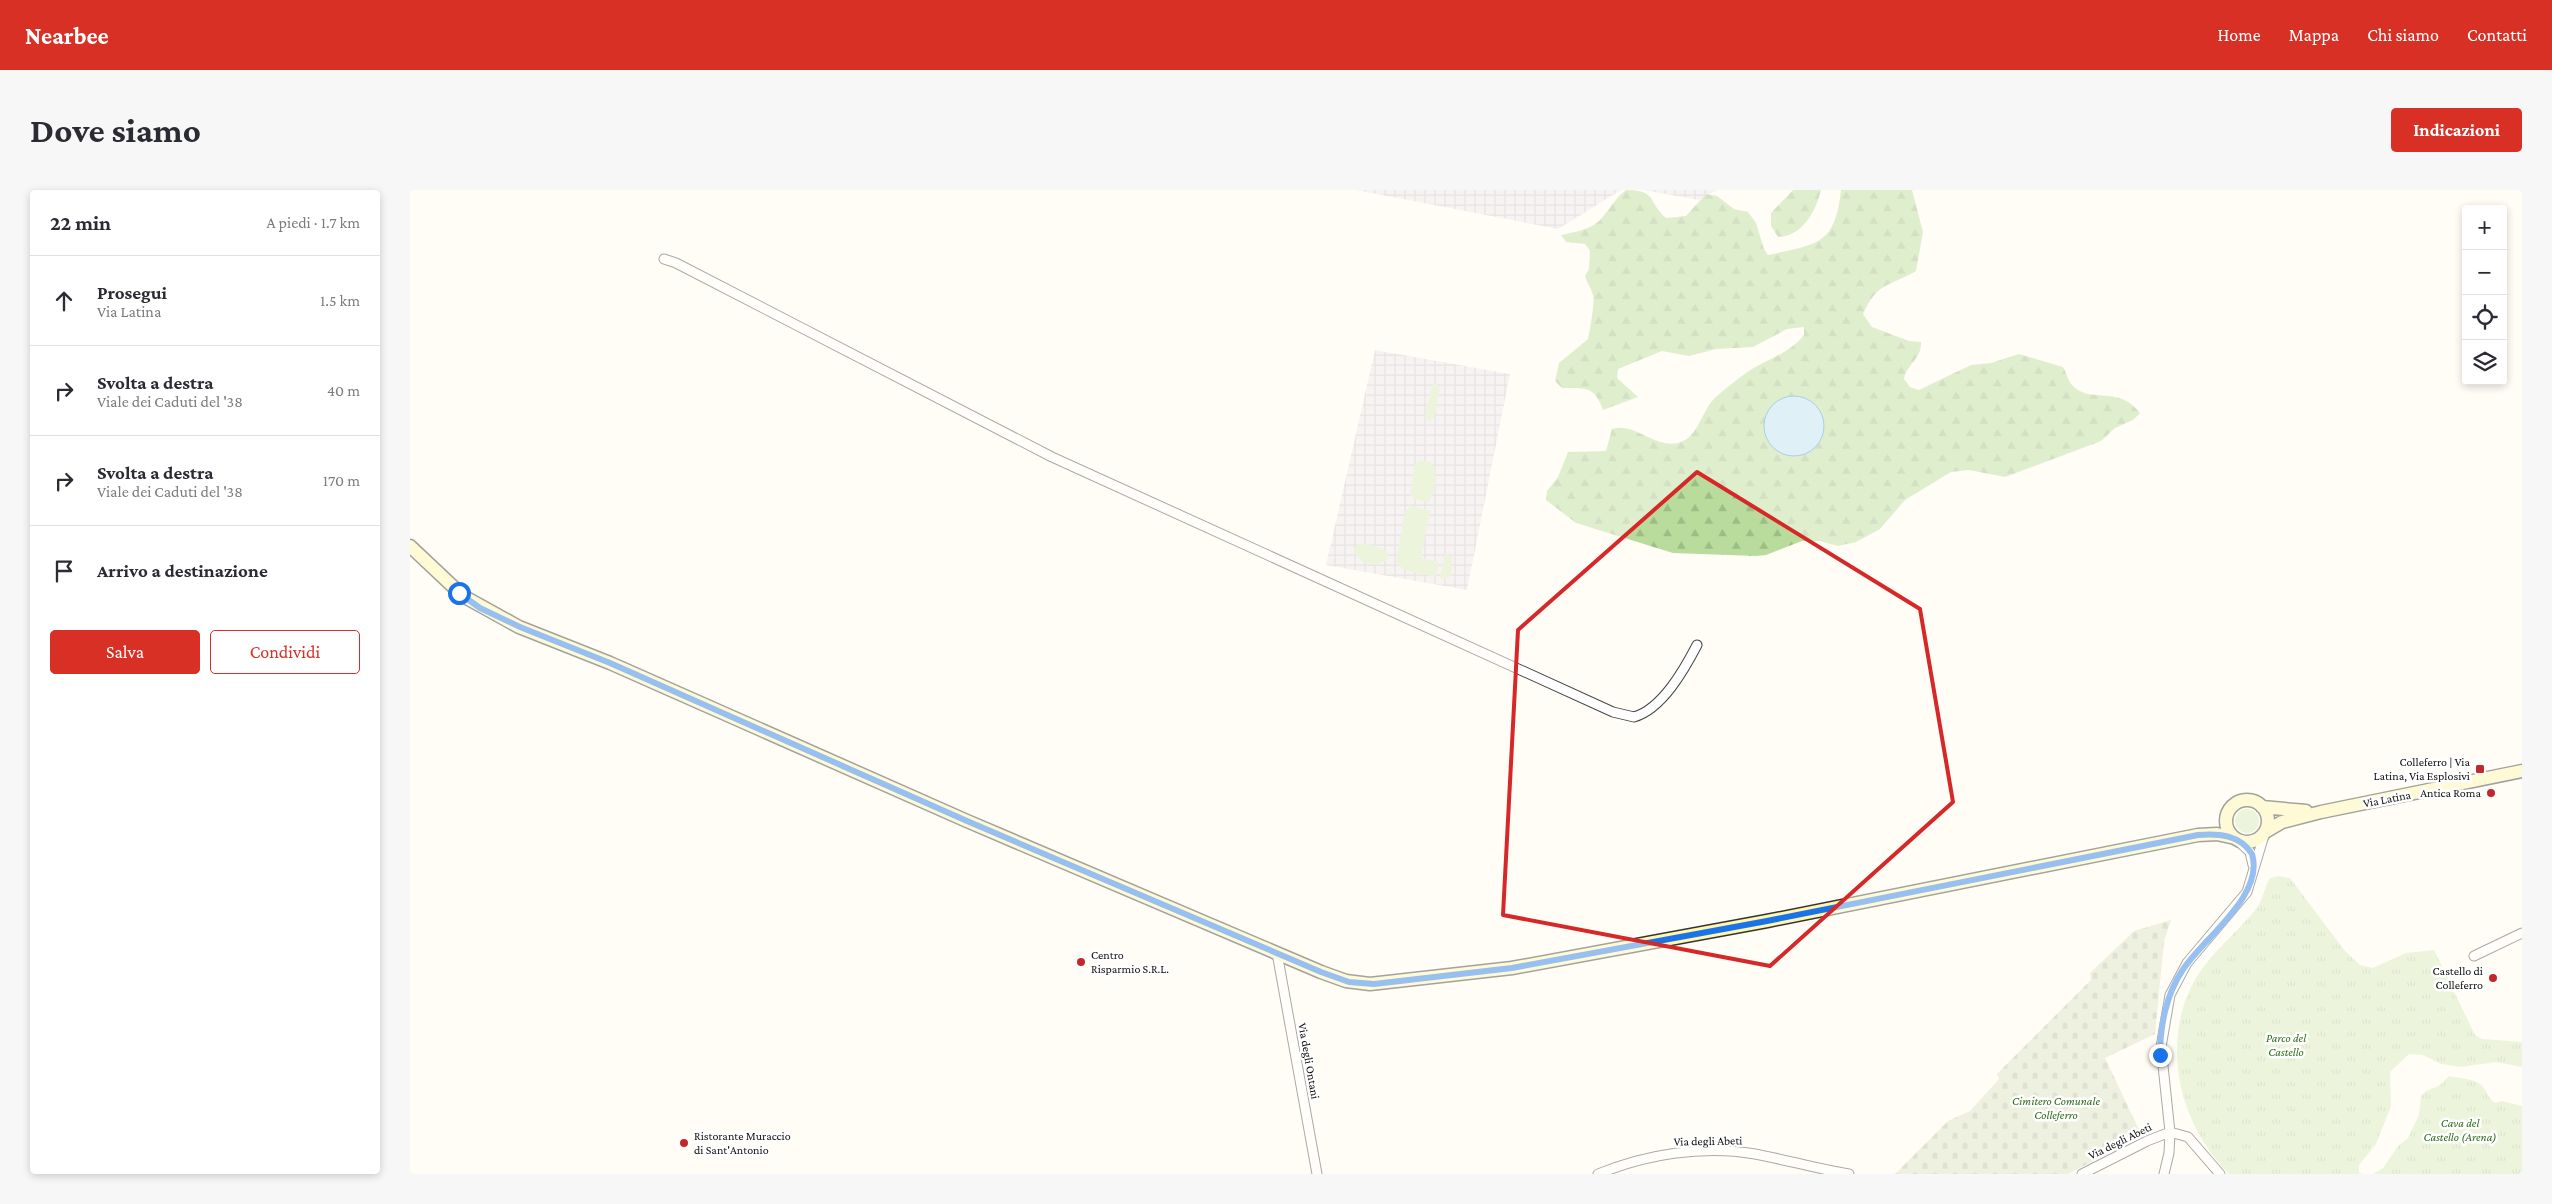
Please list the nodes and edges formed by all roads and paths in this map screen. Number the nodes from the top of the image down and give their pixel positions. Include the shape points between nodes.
1 (664, 260) dead end
2 (410, 546) edge
3 (1696, 645) dead end
4 (2522, 771) edge
5 (2522, 778) edge
6 (2482, 780) junction
7 (2262, 807) junction
8 (2321, 812) junction
9 (2228, 814) junction
10 (2265, 832) junction
11 (2235, 838) junction
12 (2179, 840) junction
13 (2253, 878) junction
14 (2522, 933) edge
15 (1277, 953) junction
16 (2474, 956) dead end
17 (2170, 1132) junction
18 (1317, 1174) edge
19 (1598, 1174) edge
20 (1849, 1174) edge
21 (2082, 1174) edge
22 (2164, 1174) edge
23 (2220, 1174) edge

1 - 3 street via 676,263 1052,457 1613,712 1631,717 1649,709 1678,678
2 - 15 main road, Via Latina via 467,599 520,627 610,663 967,821
4 - 6 main road, Via Latina
5 - 6 main road, Via Latina
6 - 8 main road, Via Latina
7 - 8 main road, Via Latina
7 - 9 main road, Via Latina via 2253,801 2243,800 2233,805
7 - 10 main road via 2268,819
8 - 10 main road, Via Latina via 2282,822
9 - 11 main road via 2227,827
9 - 12 main road, Via Latina via 2211,826
10 - 11 main road, Via Latina via 2251,841
10 - 13 street
11 - 12 main road, Via Latina via 2208,834
11 - 13 street via 2252,854
12 - 15 main road, Via Latina via 1481,973 1359,983 1329,976
13 - 17 street via 2245,896 2182,970 2170,995 2160,1055 2168,1095
14 - 16 street
15 - 18 street, Via degli Ontani
17 - 21 street, Via degli Abeti
17 - 22 street
17 - 23 street via 2188,1137
19 - 20 street, Via degli Abeti via 1662,1155 1725,1152 1755,1154

